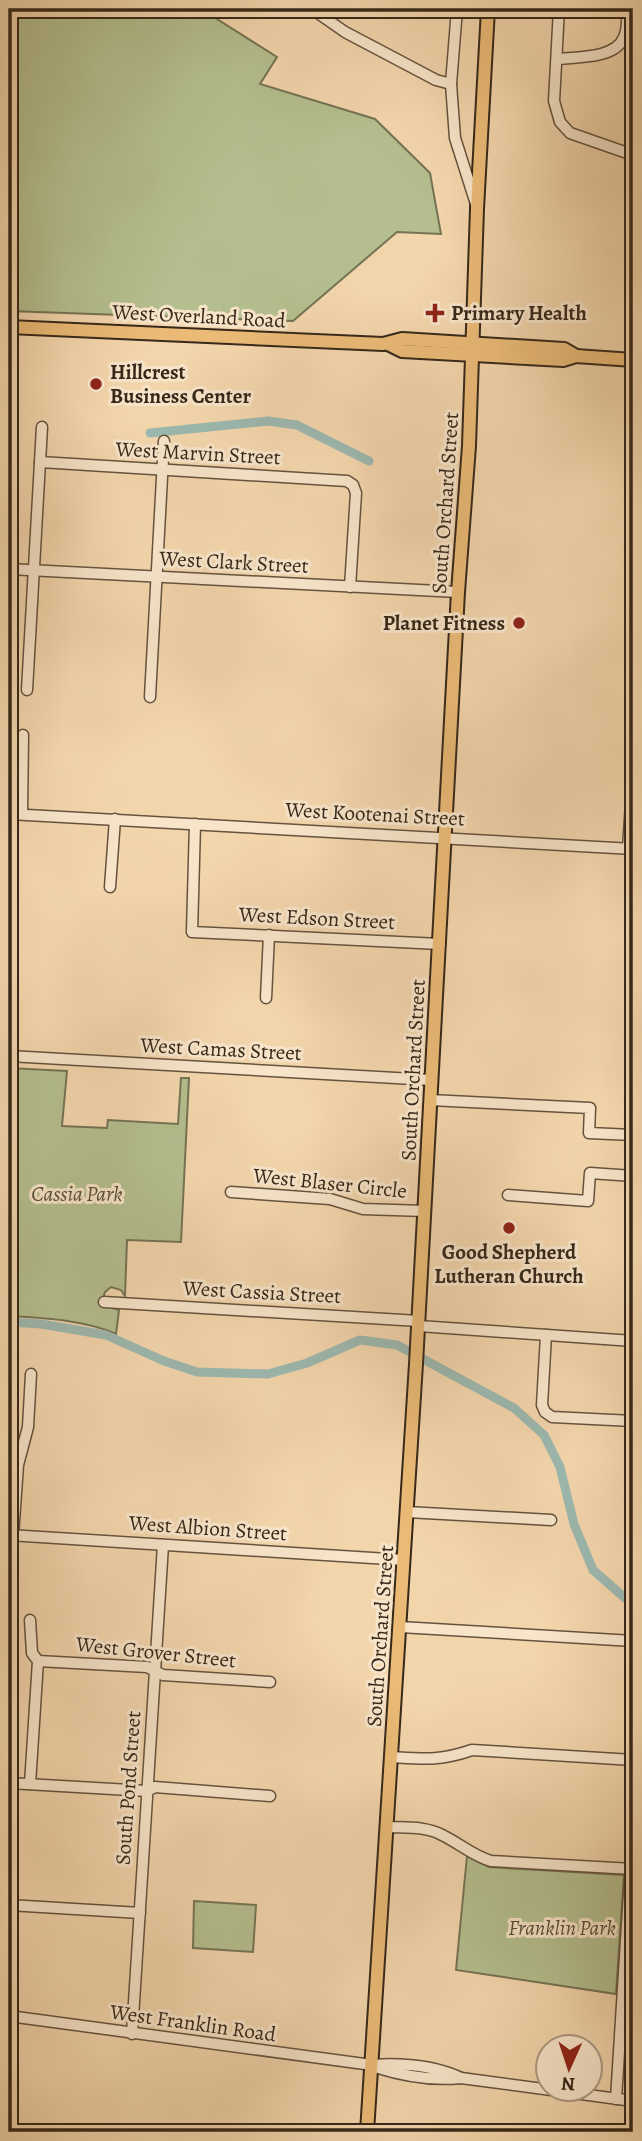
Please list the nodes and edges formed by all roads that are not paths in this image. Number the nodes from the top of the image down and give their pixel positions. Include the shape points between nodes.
1 (312, 9) edge
2 (457, 9) edge
3 (488, 9) edge
4 (559, 9) edge
5 (627, 9) edge
6 (557, 59) junction
7 (451, 84) junction
8 (633, 155) edge
9 (477, 209) junction
10 (9, 327) edge
11 (474, 349) junction
12 (633, 360) edge
13 (41, 427) dead end
14 (164, 441) dead end
15 (40, 462) junction
16 (162, 470) junction
17 (9, 569) edge
18 (34, 570) junction
19 (156, 577) junction
20 (350, 587) junction
21 (458, 592) junction
22 (27, 690) dead end
23 (150, 697) dead end
24 (23, 735) dead end
25 (633, 773) edge
26 (9, 814) edge
27 (22, 814) junction
28 (115, 819) junction
29 (195, 824) junction
30 (446, 837) junction
31 (631, 848) edge
32 (110, 887) dead end
33 (269, 935) junction
34 (440, 944) junction
35 (266, 999) dead end
36 (9, 1056) edge
37 (431, 1080) junction
38 (430, 1100) junction
39 (633, 1135) edge
40 (633, 1176) edge
41 (231, 1192) dead end
42 (508, 1195) dead end
43 (425, 1211) junction
44 (104, 1302) dead end
45 (419, 1324) junction
46 (547, 1335) junction
47 (633, 1341) edge
48 (31, 1374) dead end
49 (633, 1421) edge
50 (407, 1512) junction
51 (551, 1520) dead end
52 (11, 1536) edge
53 (163, 1545) junction
54 (404, 1560) junction
55 (30, 1620) dead end
56 (400, 1627) junction
57 (633, 1641) edge
58 (38, 1661) junction
59 (155, 1671) junction
60 (270, 1682) dead end
61 (392, 1757) junction
62 (633, 1760) edge
63 (9, 1783) edge
64 (30, 1784) junction
65 (147, 1791) junction
66 (270, 1796) dead end
67 (387, 1827) junction
68 (633, 1830) edge
69 (632, 1869) edge
70 (9, 1905) edge
71 (139, 1913) junction
72 (9, 2017) edge
73 (132, 2034) junction
74 (372, 2065) junction
75 (616, 2099) junction
76 (633, 2101) edge
77 (367, 2132) edge

1 - 7 street via 345,32
2 - 7 street
3 - 9 main road, South Orchard Street
4 - 6 street
5 - 6 street via 624,39 617,49
6 - 8 street via 555,101 561,122 576,136
7 - 9 street via 455,138
9 - 11 main road, South Orchard Street
10 - 11 main road, West Overland Road via 388,344 402,351
11 - 12 main road, West Overland Road via 563,360 576,356
11 - 21 main road, South Orchard Street
13 - 15 street
14 - 16 street
15 - 16 street, West Marvin Street
15 - 18 street
16 - 19 street
16 - 20 street, West Marvin Street via 347,481 356,493
17 - 18 street, West Clark Street
18 - 19 street, West Clark Street
18 - 22 street
19 - 20 street, West Clark Street
19 - 23 street
20 - 21 street, West Clark Street
21 - 30 main road, South Orchard Street
24 - 27 street
25 - 31 street
26 - 27 street, West Kootenai Street
27 - 28 street, West Kootenai Street
28 - 29 street, West Kootenai Street
28 - 32 street
29 - 30 street, West Kootenai Street
29 - 33 street, West Edson Street via 192,932
30 - 31 street, West Kootenai Street
30 - 34 main road, South Orchard Street
33 - 34 street, West Edson Street
33 - 35 street
34 - 37 main road, South Orchard Street
36 - 37 street, West Camas Street
37 - 38 main road, South Orchard Street
38 - 39 street via 590,1108 589,1133
38 - 43 main road, South Orchard Street
40 - 42 street via 590,1173 588,1200
41 - 43 street, West Blaser Circle via 330,1199 363,1209
43 - 45 main road, South Orchard Street
44 - 45 street, West Cassia Street
45 - 46 street, West Cassia Street
45 - 50 main road, South Orchard Street
46 - 47 street, West Cassia Street
46 - 49 street via 545,1412 552,1417
48 - 52 street via 28,1427 18,1465
50 - 51 street
50 - 54 main road, South Orchard Street
52 - 53 street, West Albion Street
53 - 54 street, West Albion Street
53 - 59 street, South Pond Street
54 - 56 main road, South Orchard Street
55 - 58 street via 32,1653
56 - 57 street
56 - 61 main road, South Orchard Street
58 - 59 street, West Grover Street
58 - 64 street
59 - 60 street, West Grover Street
59 - 65 street, South Pond Street
61 - 62 street via 434,1760 472,1749
61 - 67 main road, South Orchard Street
63 - 64 street
64 - 65 street
65 - 66 street via 155,1787
65 - 71 street, South Pond Street
67 - 69 street via 440,1833 491,1861
67 - 74 main road, South Orchard Street
68 - 69 street
69 - 75 street
70 - 71 street
71 - 73 street, South Pond Street
72 - 73 street, West Franklin Road
73 - 74 street, West Franklin Road
74 - 75 street, West Franklin Road via 397,2074
74 - 77 main road, South Orchard Street
75 - 76 street, West Franklin Road

